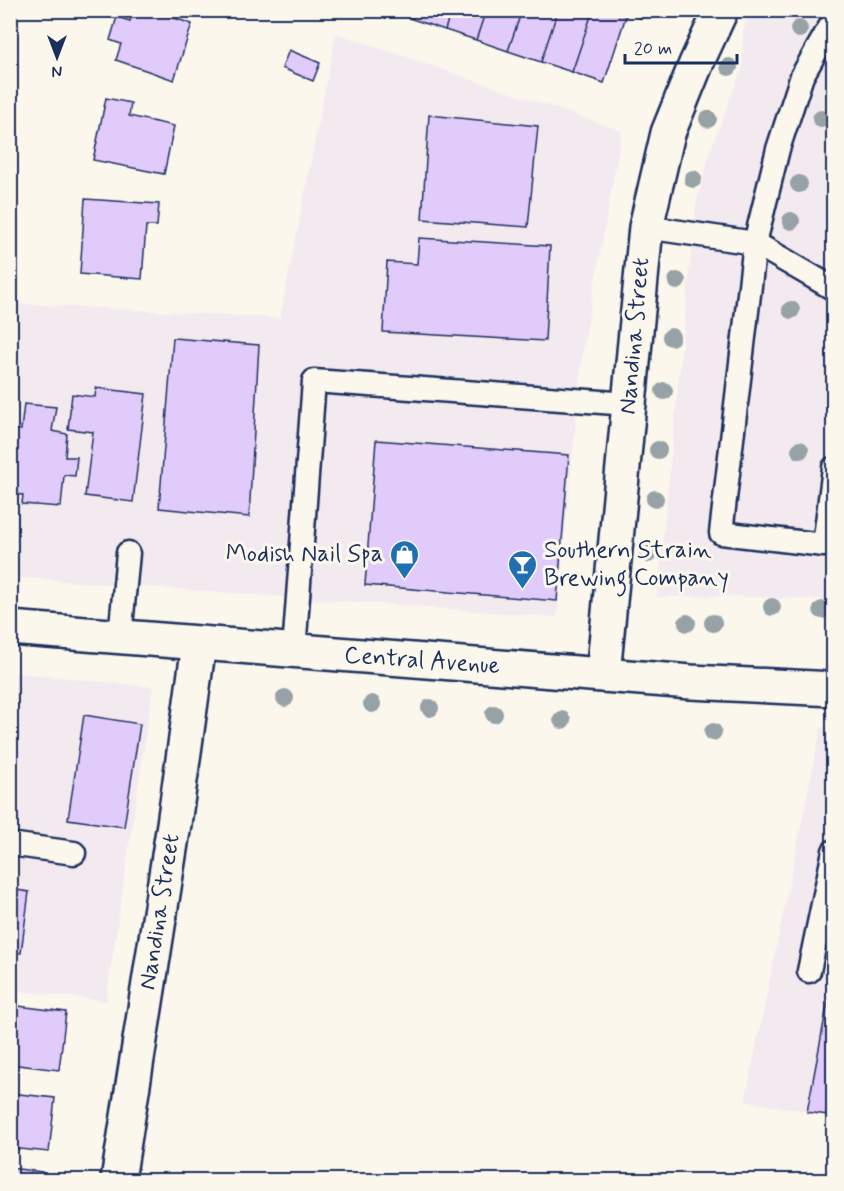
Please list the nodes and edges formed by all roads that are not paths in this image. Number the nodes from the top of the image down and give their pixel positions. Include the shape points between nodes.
1 (721, 10) edge
2 (834, 20) edge
3 (646, 227) junction
4 (755, 243) junction
5 (834, 289) edge
6 (629, 404) junction
7 (834, 468) edge
8 (128, 553) dead end
9 (10, 628) edge
10 (120, 637) junction
11 (200, 644) junction
12 (294, 651) junction
13 (603, 675) junction
14 (834, 689) edge
15 (10, 844) edge
16 (834, 851) edge
17 (74, 853) dead end
18 (808, 970) dead end
19 (118, 1180) edge

1 - 3 street, Nandina Street via 668,133
2 - 4 lane via 802,76 778,149
3 - 4 lane
3 - 6 street, Nandina Street
4 - 5 lane
4 - 7 lane via 721,533 824,545
6 - 12 lane via 314,381
6 - 13 street, Nandina Street
8 - 10 lane
9 - 10 street, Central Avenue
10 - 11 street, Central Avenue
11 - 12 street, Central Avenue
11 - 19 street, Nandina Street
12 - 13 street, Central Avenue
13 - 14 street, Central Avenue
15 - 17 lane
16 - 18 lane

